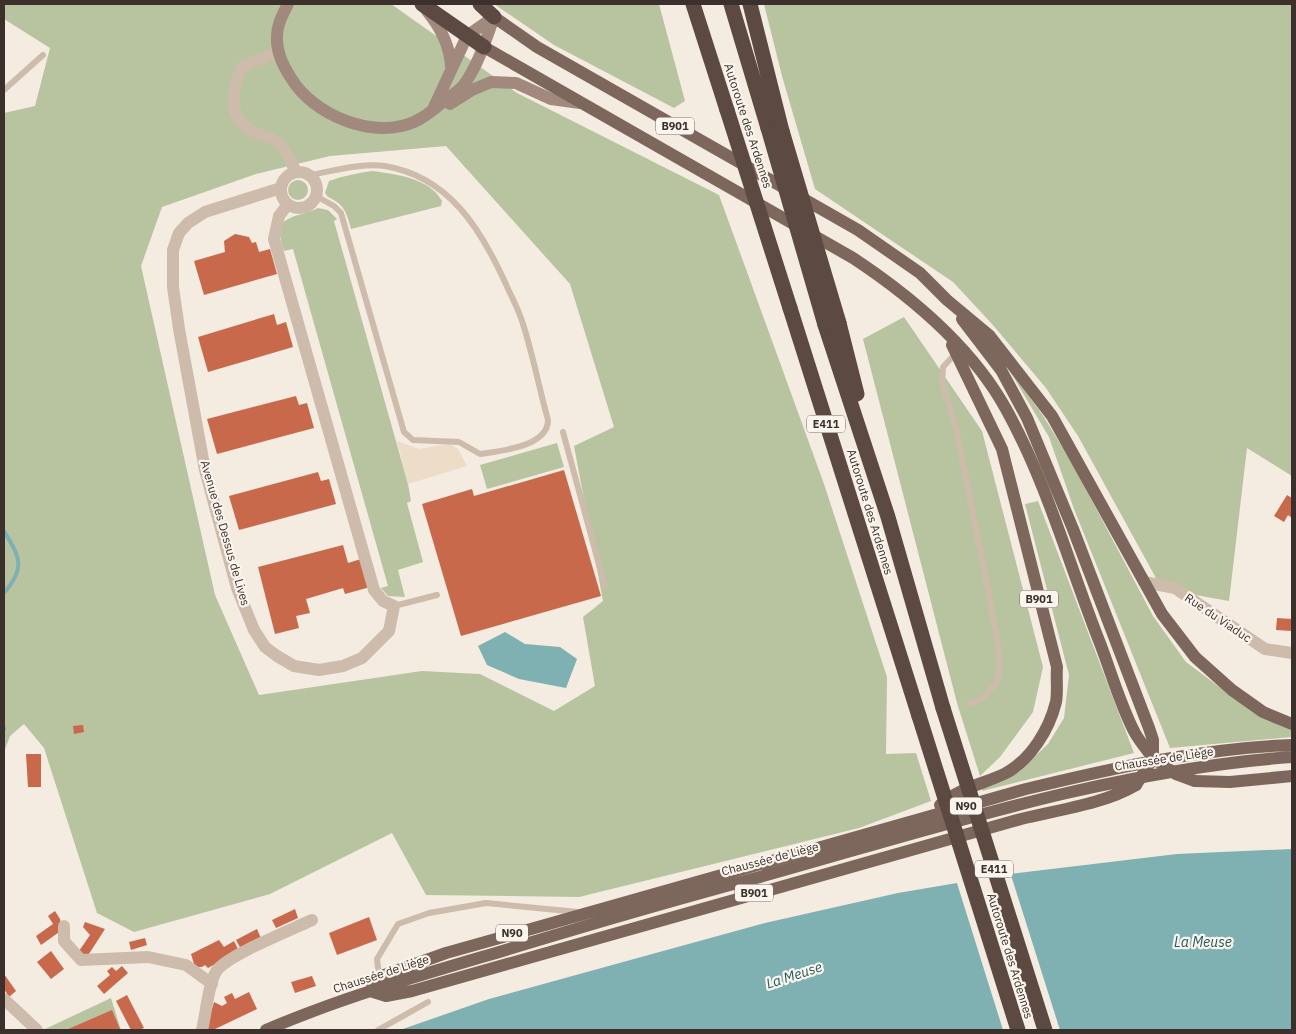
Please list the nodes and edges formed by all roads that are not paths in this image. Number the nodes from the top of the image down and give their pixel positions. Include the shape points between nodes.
1 (288, 4) edge
2 (422, 4) edge
3 (480, 4) edge
4 (693, 4) edge
5 (731, 4) edge
6 (750, 4) edge
7 (494, 17) junction
8 (467, 36) junction
9 (484, 46) junction
10 (278, 52) junction
11 (42, 55) dead end
12 (451, 68) junction
13 (4, 90) edge
14 (580, 103) junction
15 (434, 110) junction
16 (775, 130) junction
17 (296, 172) junction
18 (310, 175) junction
19 (281, 188) junction
20 (316, 196) junction
21 (288, 204) junction
22 (947, 300) junction
23 (945, 332) junction
24 (956, 353) junction
25 (563, 432) dead end
26 (1144, 582) junction
27 (605, 587) dead end
28 (436, 595) dead end
29 (394, 606) junction
30 (1292, 653) edge
31 (969, 704) dead end
32 (1292, 724) edge
33 (1292, 745) edge
34 (1292, 757) edge
35 (1152, 758) junction
36 (1292, 776) edge
37 (929, 816) junction
38 (582, 913) junction
39 (312, 920) dead end
40 (64, 926) dead end
41 (379, 977) junction
42 (212, 984) junction
43 (370, 991) junction
44 (4, 998) edge
45 (428, 1002) dead end
46 (37, 1030) edge
47 (202, 1030) edge
48 (266, 1030) edge
49 (378, 1030) edge
50 (1018, 1030) edge
51 (1045, 1030) edge

1 - 10 street via 276,36
2 - 8 highway, B901
2 - 12 street via 443,32
3 - 7 highway, B901
4 - 50 highway, Autoroute des Ardennes / E411, bridge
5 - 16 highway, Autoroute des Ardennes / E411
6 - 16 highway
7 - 8 street
7 - 9 street
7 - 22 main road, B901 via 537,47 858,230 920,273
8 - 9 highway, B901
8 - 12 street
9 - 14 main road, B901
9 - 15 street via 463,86
10 - 15 street via 298,89 335,118 385,128 414,123
10 - 17 street via 242,67 234,84 233,105 238,119 252,131 275,140 286,152
11 - 13 lane
12 - 15 street
14 - 15 street via 551,99 516,83 492,82 472,90 455,103
14 - 23 main road, B901 via 853,258 893,284
16 - 51 highway, Autoroute des Ardennes / E411, bridge via 943,708
17 - 18 street
17 - 19 street via 286,177
18 - 20 street via 316,186
18 - 20 lane via 384,166 438,187 463,210 490,251 523,322 548,420 540,438 480,454 459,442 418,441 404,432 340,213
19 - 21 street
19 - 29 street, Avenue des Dessus de Lives via 205,212 179,233 173,250 173,287 178,323 205,470 238,588 254,630 265,647 277,656 294,666 320,670 362,658 388,631
20 - 21 street via 306,206
21 - 29 street via 277,221 274,239 374,590 382,600
22 - 26 main road, B901 via 989,335 1052,416
22 - 35 main road, B901 via 1001,370 1027,418 1149,728 1153,740
23 - 24 main road, B901
23 - 35 main road, B901 via 978,368 998,397 1031,458 1135,733
24 - 31 lane via 943,367 942,382 958,438 996,630 1000,666 996,682 983,698
24 - 37 main road, B901 via 1002,449 1056,667 1056,701 1034,749 1007,772 950,796
25 - 27 lane
26 - 30 street, Rue du Viaduc via 1175,588 1265,649
26 - 32 main road, B901 via 1162,614 1195,657 1263,712
28 - 29 lane
33 - 37 main road, Chaussée de Liège / N90 via 1214,752 1106,770
34 - 43 main road, Chaussée de Liège / N90 via 1118,781 1029,802 649,907
35 - 36 main road, B901, bridge via 1176,774 1196,781 1230,782
35 - 43 main road, B901, bridge via 1136,785 1123,793 1021,818 412,991 386,996
37 - 38 main road, Chaussée de Liège / N90
38 - 41 main road, Chaussée de Liège / N90 via 446,952
38 - 41 lane via 486,903 428,913 398,924 377,960
39 - 42 street via 229,960 217,971
40 - 42 street via 64,941 81,960 148,957 186,965
41 - 43 main road
42 - 47 street
43 - 48 main road, Chaussée de Liège / N90
44 - 46 street
45 - 49 lane

